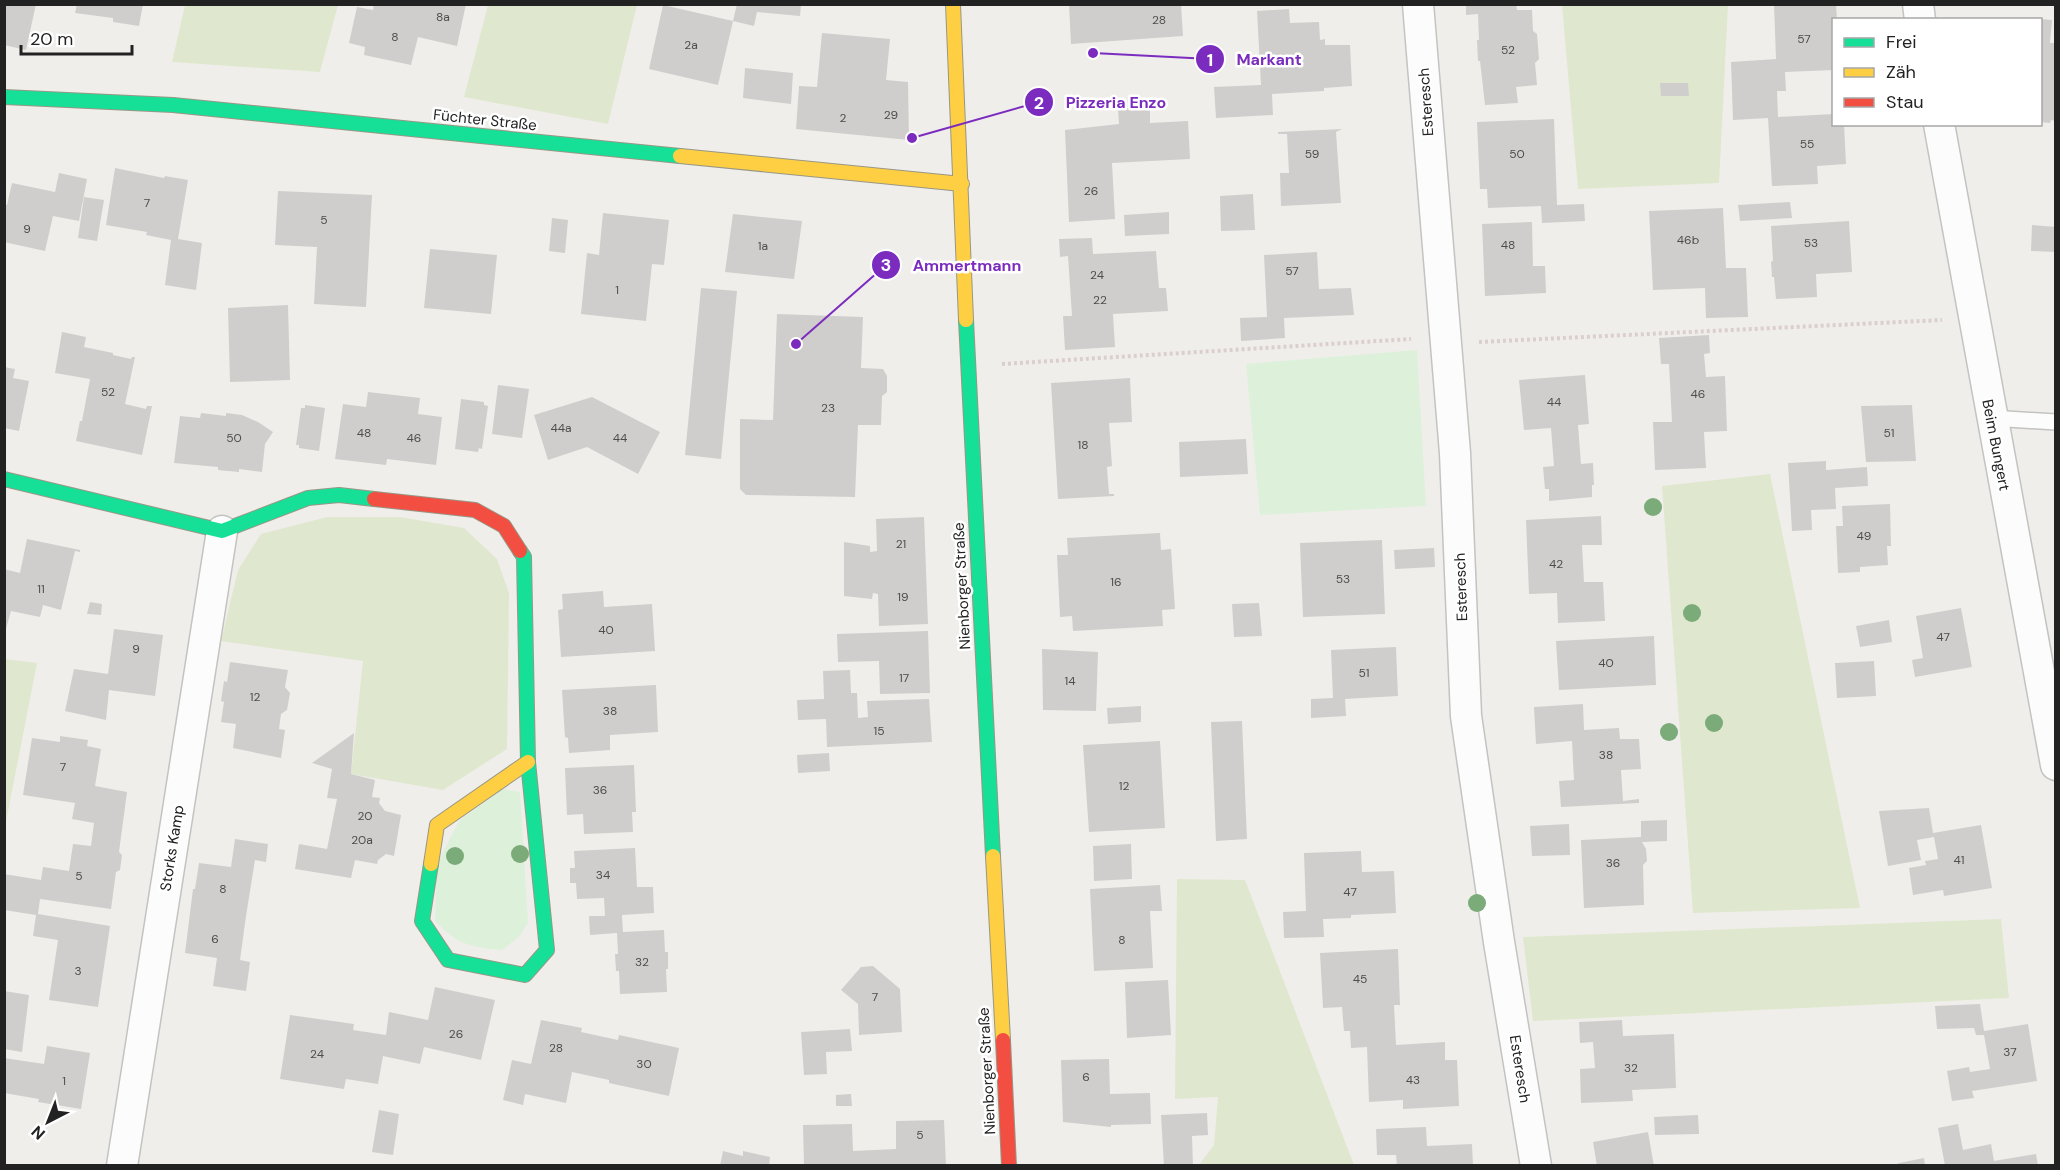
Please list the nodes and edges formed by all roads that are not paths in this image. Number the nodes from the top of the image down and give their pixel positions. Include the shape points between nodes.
1 (953, 4) edge
2 (1418, 4) edge
3 (4, 98) edge
4 (1939, 126) edge
5 (962, 184) junction
6 (1991, 418) junction
7 (2055, 422) edge
8 (4, 479) edge
9 (222, 531) junction
10 (528, 762) junction
11 (2055, 765) edge
12 (122, 1166) edge
13 (1009, 1166) edge
14 (1536, 1166) edge

1 - 5 street, Nienborger Straße
2 - 14 street, Esteresch via 1455,453 1466,716
3 - 5 street, Füchter Straße via 185,106
4 - 6 street, Beim Bungert
5 - 13 street, Nienborger Straße
6 - 7 lane
6 - 11 street, Beim Bungert
8 - 9 street
9 - 10 street via 308,498 339,495 475,510 504,526 524,557
9 - 12 street, Storks Kamp
10 - 10 street via 548,950 525,975 448,960 422,921 436,825

